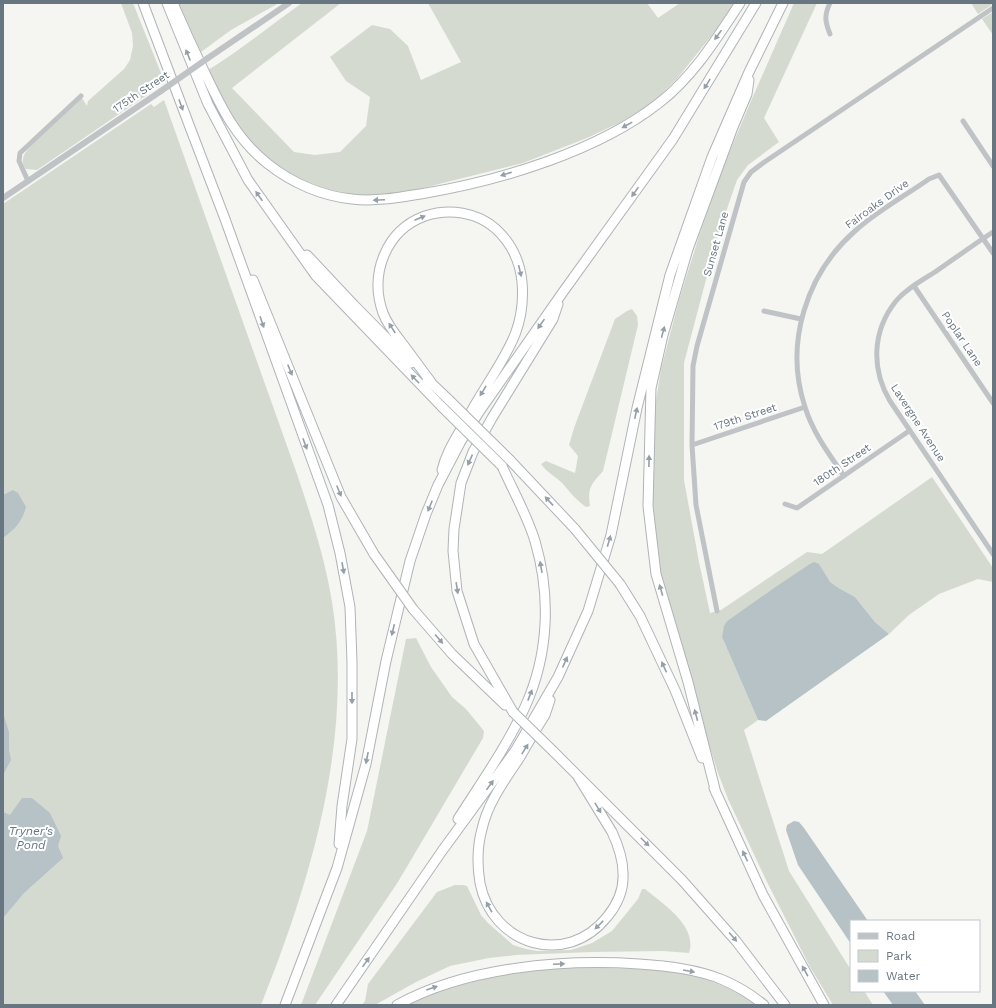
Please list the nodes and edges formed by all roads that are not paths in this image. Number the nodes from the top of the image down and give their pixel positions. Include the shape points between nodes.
1 (143, 3) edge
2 (167, 3) edge
3 (173, 3) edge
4 (289, 3) edge
5 (740, 3) edge
6 (756, 3) edge
7 (783, 3) edge
8 (830, 3) edge
9 (993, 8) edge
10 (830, 34) dead end
11 (749, 72) junction
12 (81, 96) dead end
13 (963, 121) dead end
14 (993, 166) edge
15 (28, 182) junction
16 (3, 198) edge
17 (225, 219) junction
18 (281, 227) junction
19 (993, 232) edge
20 (983, 239) junction
21 (993, 253) edge
22 (914, 286) junction
23 (563, 292) junction
24 (764, 311) dead end
25 (801, 319) junction
26 (431, 382) junction
27 (993, 403) edge
28 (805, 408) junction
29 (909, 431) junction
30 (692, 445) junction
31 (844, 476) junction
32 (438, 485) junction
33 (785, 504) dead end
34 (993, 554) edge
35 (717, 611) dead end
36 (558, 677) junction
37 (513, 712) junction
38 (577, 775) junction
39 (716, 793) junction
40 (442, 850) junction
41 (337, 868) junction
42 (285, 1005) edge
43 (336, 1005) edge
44 (397, 1005) edge
45 (764, 1005) edge
46 (785, 1005) edge
47 (824, 1005) edge

1 -> 17 highway
18 -> 2 highway via 248,180 208,104
5 -> 3 highway via 689,75 661,102 629,124 575,150 505,175 444,190 379,200 338,197 304,186 280,173 252,150 232,126 218,102
4 - 15 street, 175th Street, bridge
6 -> 23 highway via 673,139
7 - 11 highway
8 - 10 street via 825,19
9 - 30 street, Sunset Lane via 763,163 748,177 742,187 696,346 693,366
36 -> 11 highway via 588,611 611,535 636,408 670,275 712,158
39 -> 11 highway via 688,682 656,574 648,506 651,388 681,270 747,94
12 - 15 street via 20,153 19,161
13 - 14 street
15 - 16 street, 175th Street
17 -> 37 highway, bridge via 265,308 341,497 374,554 413,609 452,654
17 -> 41 highway via 328,505 350,607 352,739 342,806
18 - 26 highway
40 -> 18 highway, bridge via 453,827 513,731 525,707 540,663 545,636 545,592 540,559 528,522 502,466 316,276
19 - 20 street
20 - 21 street
20 - 22 street
20 - 25 street, Fairoaks Drive via 939,175 929,179 865,223 840,245 814,283
22 - 27 street, Poplar Lane
22 - 29 street, Lavergne Avenue via 889,310 877,342 876,353 883,390
23 -> 32 highway via 479,412
23 -> 37 highway via 553,319 474,452 461,482 457,503 453,551 457,591 474,644
24 - 25 street
25 - 28 street, Fairoaks Drive via 797,357 798,379
26 -> 32 highway via 390,327 383,313 379,299 381,262 391,241 418,218 442,212 464,213 492,225 505,237 520,269 523,298 513,341 446,456
39 -> 26 highway, bridge via 675,690 640,616 620,584 575,529
28 - 30 street, 179th Street
28 - 31 street, Fairoaks Drive via 820,441
29 - 31 street, 180th Street
29 - 34 street, Lavergne Avenue
30 - 35 street, Sunset Lane via 696,505
31 - 33 street, 180th Street via 797,508
32 -> 41 highway via 410,561 386,661 366,764
38 -> 36 highway via 612,832 623,867 622,886 617,903 593,931 562,944 538,944 508,930 490,910 482,890 478,853 490,804 545,716
40 -> 36 highway via 515,751
37 - 38 highway, bridge
38 -> 46 highway via 687,886 736,941
47 -> 39 highway via 763,895
43 -> 40 highway
41 - 42 highway
44 -> 45 highway via 450,982 503,971 556,964 610,962 699,972 723,980

